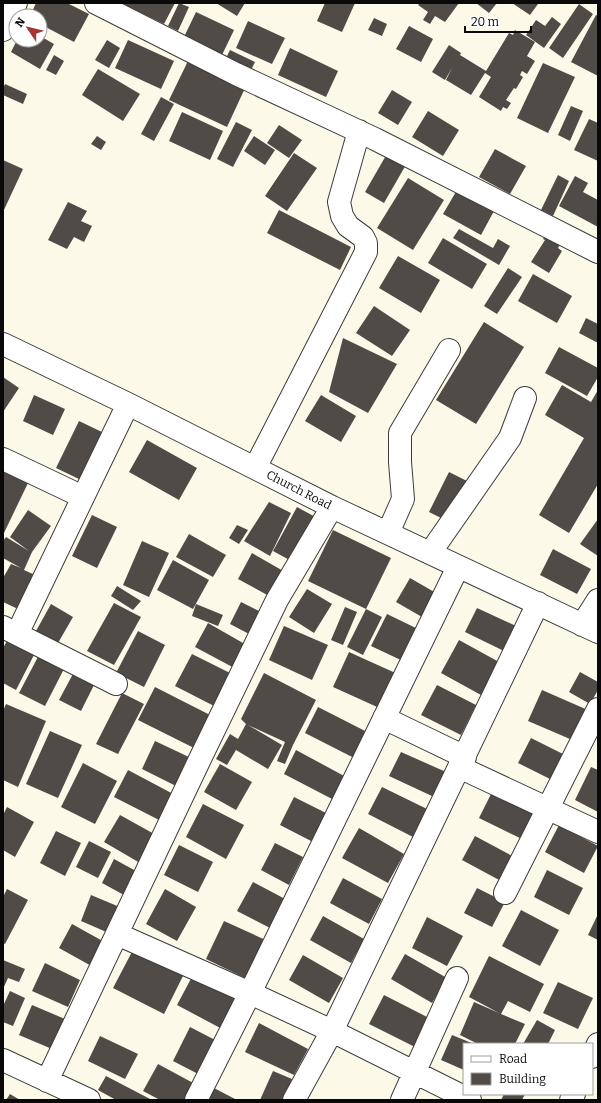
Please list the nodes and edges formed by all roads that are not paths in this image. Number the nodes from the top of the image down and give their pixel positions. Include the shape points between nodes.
1 (16, 3) edge
2 (105, 5) edge
3 (3, 30) edge
4 (359, 131) junction
5 (598, 252) edge
6 (3, 344) edge
7 (449, 350) dead end
8 (525, 398) dead end
9 (128, 404) junction
10 (3, 459) edge
11 (255, 468) junction
12 (83, 497) junction
13 (332, 507) junction
14 (388, 534) junction
15 (430, 553) junction
16 (458, 567) junction
17 (598, 600) edge
18 (538, 604) junction
19 (590, 628) edge
20 (10, 631) edge
21 (116, 684) dead end
22 (598, 709) edge
23 (384, 718) junction
24 (462, 762) junction
25 (548, 808) junction
26 (598, 832) edge
27 (506, 893) dead end
28 (117, 934) junction
29 (457, 978) dead end
30 (250, 992) junction
31 (332, 1031) junction
32 (598, 1044) edge
33 (593, 1055) edge
34 (3, 1060) edge
35 (415, 1072) junction
36 (47, 1081) junction
37 (89, 1100) edge
38 (196, 1100) edge
39 (294, 1100) edge
40 (402, 1100) edge
41 (470, 1100) edge

1 - 3 street
2 - 4 street via 236,74
4 - 5 street
4 - 11 street via 339,202 342,216 348,226 363,237 366,252
6 - 9 street, Church Road
7 - 14 street via 400,433 403,499
8 - 15 street via 510,438
9 - 11 street, Church Road
9 - 12 street
10 - 12 street
11 - 13 street, Church Road
12 - 20 street
13 - 14 street, Church Road
13 - 28 street via 277,600
14 - 15 street, Church Road
15 - 16 street, Church Road
16 - 18 street, Church Road
16 - 23 street
17 - 19 street
18 - 19 street, Church Road
18 - 24 street
20 - 21 street
22 - 25 street
23 - 24 street
23 - 30 street
24 - 25 street
24 - 31 street
25 - 26 street
25 - 27 street
28 - 30 street
28 - 36 street
29 - 35 street
30 - 31 street
30 - 38 street
31 - 35 street
31 - 39 street
32 - 33 street
34 - 36 street
35 - 40 street
35 - 41 street
36 - 37 street

